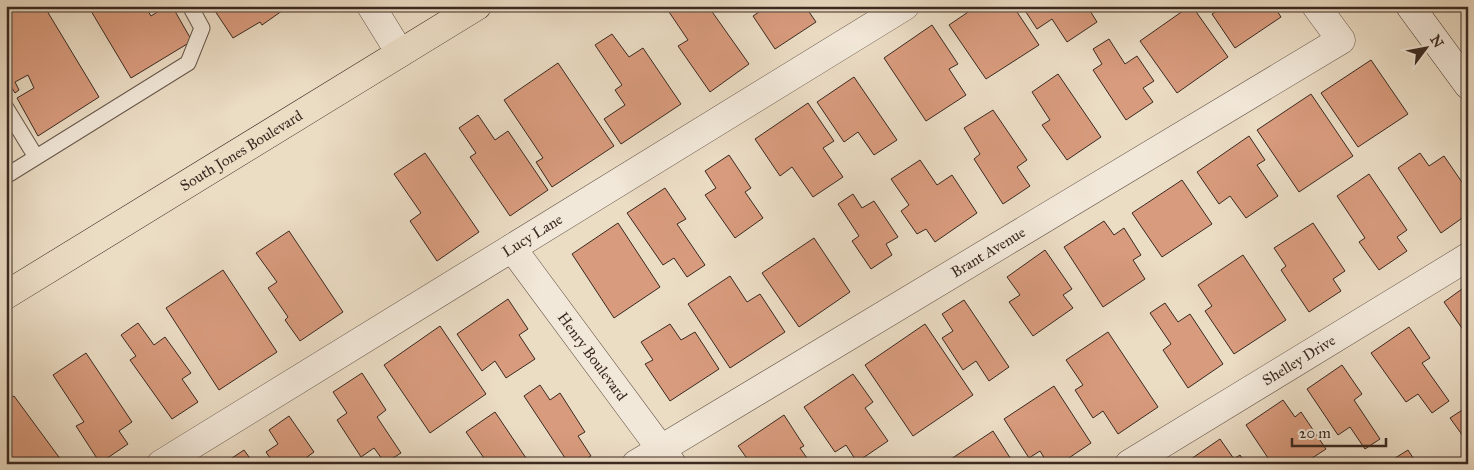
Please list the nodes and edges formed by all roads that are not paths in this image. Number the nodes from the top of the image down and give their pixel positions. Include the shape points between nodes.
1 (190, 6) edge
2 (371, 6) edge
3 (477, 6) edge
4 (905, 6) edge
5 (1316, 6) edge
6 (1410, 6) edge
7 (400, 53) junction
8 (1468, 85) edge
9 (6, 108) edge
10 (36, 157) junction
11 (6, 176) edge
12 (512, 248) junction
13 (1468, 257) edge
14 (6, 295) edge
15 (667, 456) edge
16 (161, 464) edge
17 (636, 464) edge
18 (1129, 464) edge

1 - 10 lane via 202,28 188,63
2 - 7 street
3 - 7 main road, South Jones Boulevard
4 - 12 street, Lucy Lane
5 - 15 street, Brant Avenue via 1341,40
6 - 8 street
7 - 14 main road, South Jones Boulevard
9 - 10 lane
10 - 11 lane
12 - 15 street, Henry Boulevard
12 - 16 street, Lucy Lane
13 - 18 street, Shelley Drive
15 - 17 street, Brant Avenue

